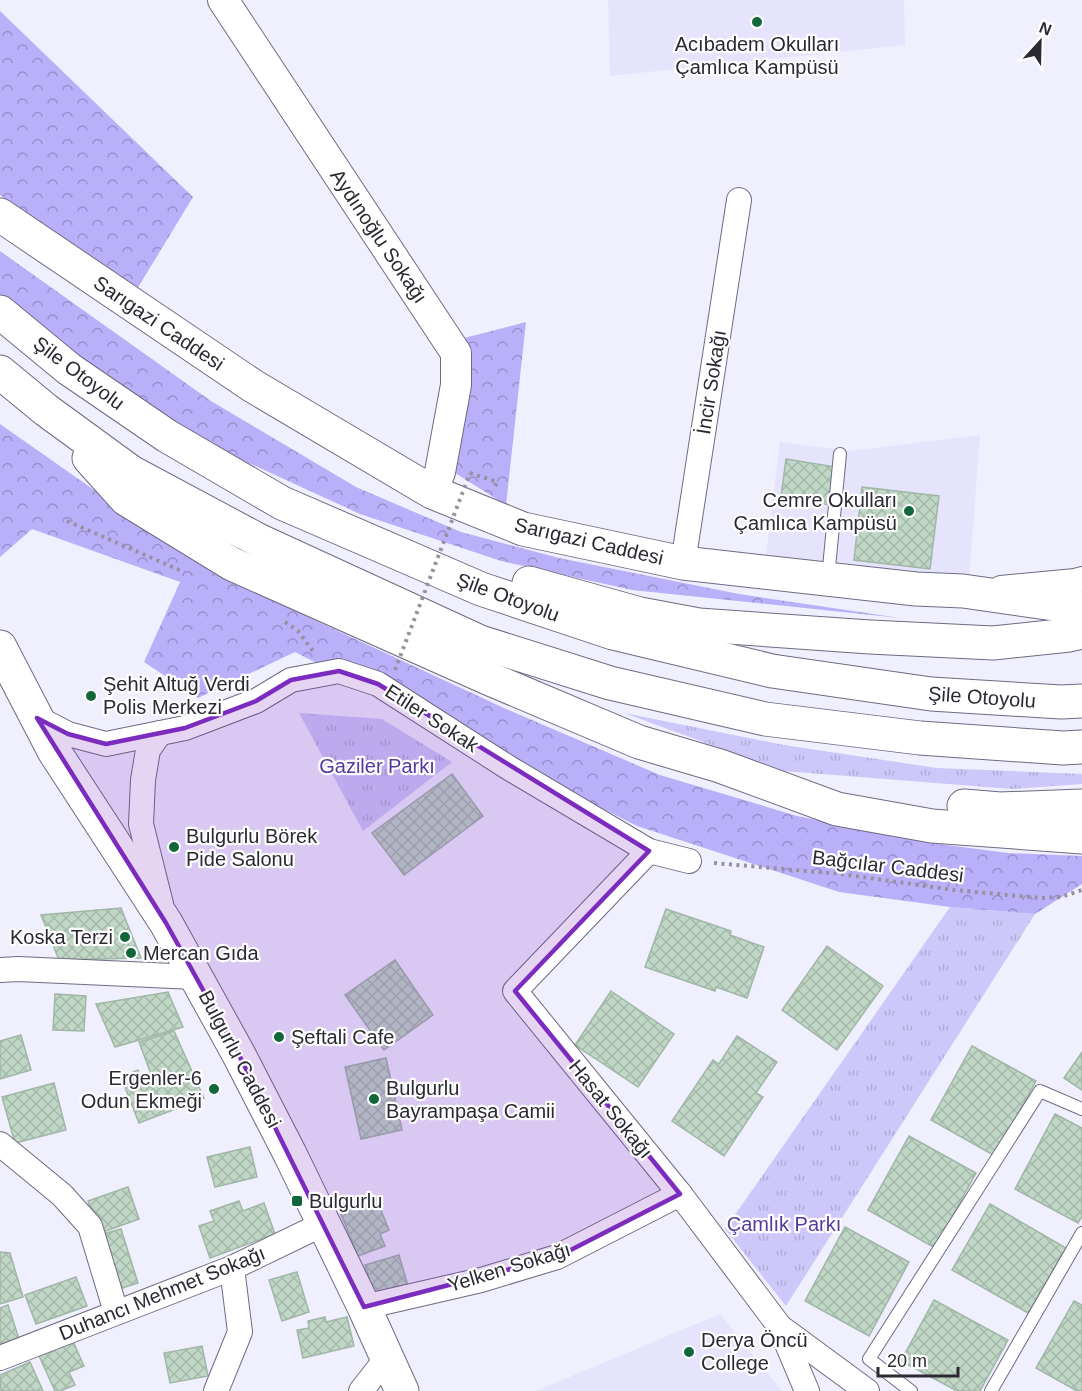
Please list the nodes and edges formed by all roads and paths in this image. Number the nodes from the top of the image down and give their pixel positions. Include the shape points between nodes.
1 (223, 0) edge
2 (739, 200) dead end
3 (0, 215) edge
4 (0, 312) edge
5 (0, 372) edge
6 (46, 410) junction
7 (840, 454) dead end
8 (496, 482) dead end
9 (432, 492) junction
10 (282, 503) junction
11 (683, 563) junction
12 (828, 579) junction
13 (1082, 579) edge
14 (963, 591) junction
15 (1082, 608) edge
16 (1082, 632) edge
17 (0, 646) edge
18 (394, 670) dead end
19 (1082, 701) edge
20 (37, 718) junction
21 (160, 733) junction
22 (1082, 747) edge
23 (1081, 827) edge
24 (649, 851) junction
25 (689, 861) joint
26 (1082, 890) edge
27 (166, 923) junction
28 (0, 970) edge
29 (195, 977) junction
30 (1082, 1109) edge
31 (0, 1144) edge
32 (680, 1194) junction
33 (323, 1224) junction
34 (1082, 1233) edge
35 (232, 1268) junction
36 (364, 1306) junction
37 (116, 1312) junction
38 (780, 1327) junction
39 (0, 1358) edge
40 (372, 1380) edge
41 (216, 1391) edge
42 (402, 1391) edge
43 (807, 1391) edge
44 (867, 1391) edge
45 (911, 1391) edge
46 (991, 1391) edge

1 - 9 street, Aydınoğlu Sokağı via 456,353 456,385 440,472
2 - 11 street, İncir Sokağı
3 - 9 main road, Sarıgazi Caddesi via 253,387
4 - 10 main road, Şile Otoyolu via 69,369 167,436
5 - 6 main road
6 - 22 main road via 131,472 260,542 480,642 610,683 765,719 920,738
6 - 23 main road via 126,499 232,564 639,742 720,766 840,793 999,809
7 - 12 lane
8 - 18 path, bridge via 470,472
9 - 11 main road, Sarıgazi Caddesi via 523,529
10 - 16 main road via 486,572 640,614 699,625 993,643
10 - 19 main road, Şile Otoyolu via 481,589 613,633 772,671 931,694
11 - 12 main road, Sarıgazi Caddesi
12 - 14 main road, Sarıgazi Caddesi via 916,590
13 - 14 street, Sarıgazi Caddesi
14 - 15 main road
17 - 20 main road, Bulgurlu Caddesi
20 - 21 street, Etiler Sokak via 68,734 106,744
20 - 27 main road, Bulgurlu Caddesi via 54,751
21 - 24 street, Etiler Sokak via 185,728 256,701 291,680 339,671 378,684
21 - 27 street via 148,750 141,824
24 - 25 street, Etiler Sokak
24 - 32 street, Hasat Sokağı via 515,991
25 - 26 path, Bağcılar Caddesi via 841,874 1040,898
27 - 29 main road, Bulgurlu Caddesi
28 - 29 street
29 - 33 main road, Bulgurlu Caddesi via 238,1053
30 - 45 lane via 1040,1091 869,1359
31 - 37 street via 62,1196 90,1226
32 - 36 street, Yelken Sokağı via 557,1257 481,1280
32 - 38 street, Hasat Sokağı
33 - 35 street, Duhancı Mehmet Sokağı
33 - 36 main road, Bulgurlu Caddesi
34 - 46 lane
35 - 37 street, Duhancı Mehmet Sokağı
35 - 41 street via 240,1332
36 - 40 main road, Bulgurlu Caddesi
37 - 39 street, Duhancı Mehmet Sokağı
38 - 43 street, Hasat Sokağı
38 - 44 street
40 - 42 main road, Bulgurlu Caddesi

